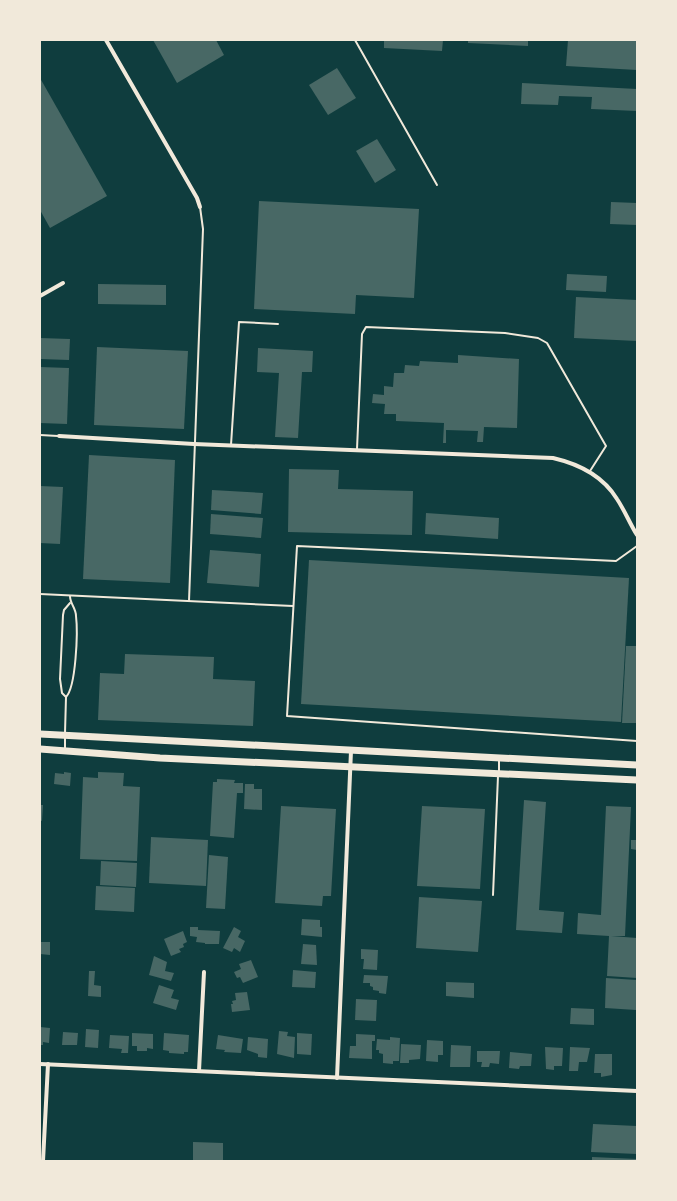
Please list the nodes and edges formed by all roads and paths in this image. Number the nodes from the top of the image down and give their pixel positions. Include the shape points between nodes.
1 (106, 40) edge
2 (355, 40) edge
3 (437, 185) dead end
4 (200, 207) joint
5 (63, 283) dead end
6 (40, 296) edge
7 (278, 324) dead end
8 (40, 435) edge
9 (60, 436) joint
10 (194, 444) junction
11 (231, 445) junction
12 (357, 449) junction
13 (590, 471) junction
14 (637, 535) edge
15 (637, 546) edge
16 (40, 594) edge
17 (70, 596) junction
18 (189, 601) junction
19 (70, 603) junction
20 (293, 606) junction
21 (66, 697) junction
22 (40, 734) edge
23 (65, 736) junction
24 (637, 741) edge
25 (40, 749) edge
26 (351, 751) junction
27 (65, 752) junction
28 (499, 758) junction
29 (637, 765) edge
30 (351, 766) junction
31 (499, 774) junction
32 (637, 780) edge
33 (493, 895) dead end
34 (204, 972) dead end
35 (40, 1064) edge
36 (48, 1064) junction
37 (199, 1071) junction
38 (337, 1078) junction
39 (637, 1091) edge
40 (43, 1161) edge

1 - 4 street
2 - 3 path
4 - 10 lane via 203,242
5 - 6 street
7 - 11 lane via 239,322
8 - 9 lane
9 - 10 street
10 - 11 street
10 - 18 lane
11 - 12 street
12 - 13 street via 553,458
12 - 13 lane via 362,334 366,327 505,333 538,338 547,344 606,446
13 - 14 street via 611,490
15 - 20 lane via 616,561 297,546
16 - 17 lane
17 - 18 lane
17 - 19 lane
18 - 20 lane
19 - 21 lane via 76,616 75,661 72,687
19 - 21 lane via 63,615 60,678 62,693
20 - 24 lane via 286,716
21 - 23 lane
22 - 23 highway
23 - 26 highway
23 - 27 lane
25 - 27 highway
26 - 28 highway
26 - 30 street
27 - 30 highway
28 - 29 highway
28 - 31 lane
30 - 31 highway
30 - 38 street
31 - 32 highway
31 - 33 lane
34 - 37 street
35 - 36 street
36 - 37 street
36 - 40 street
37 - 38 street
38 - 39 street

